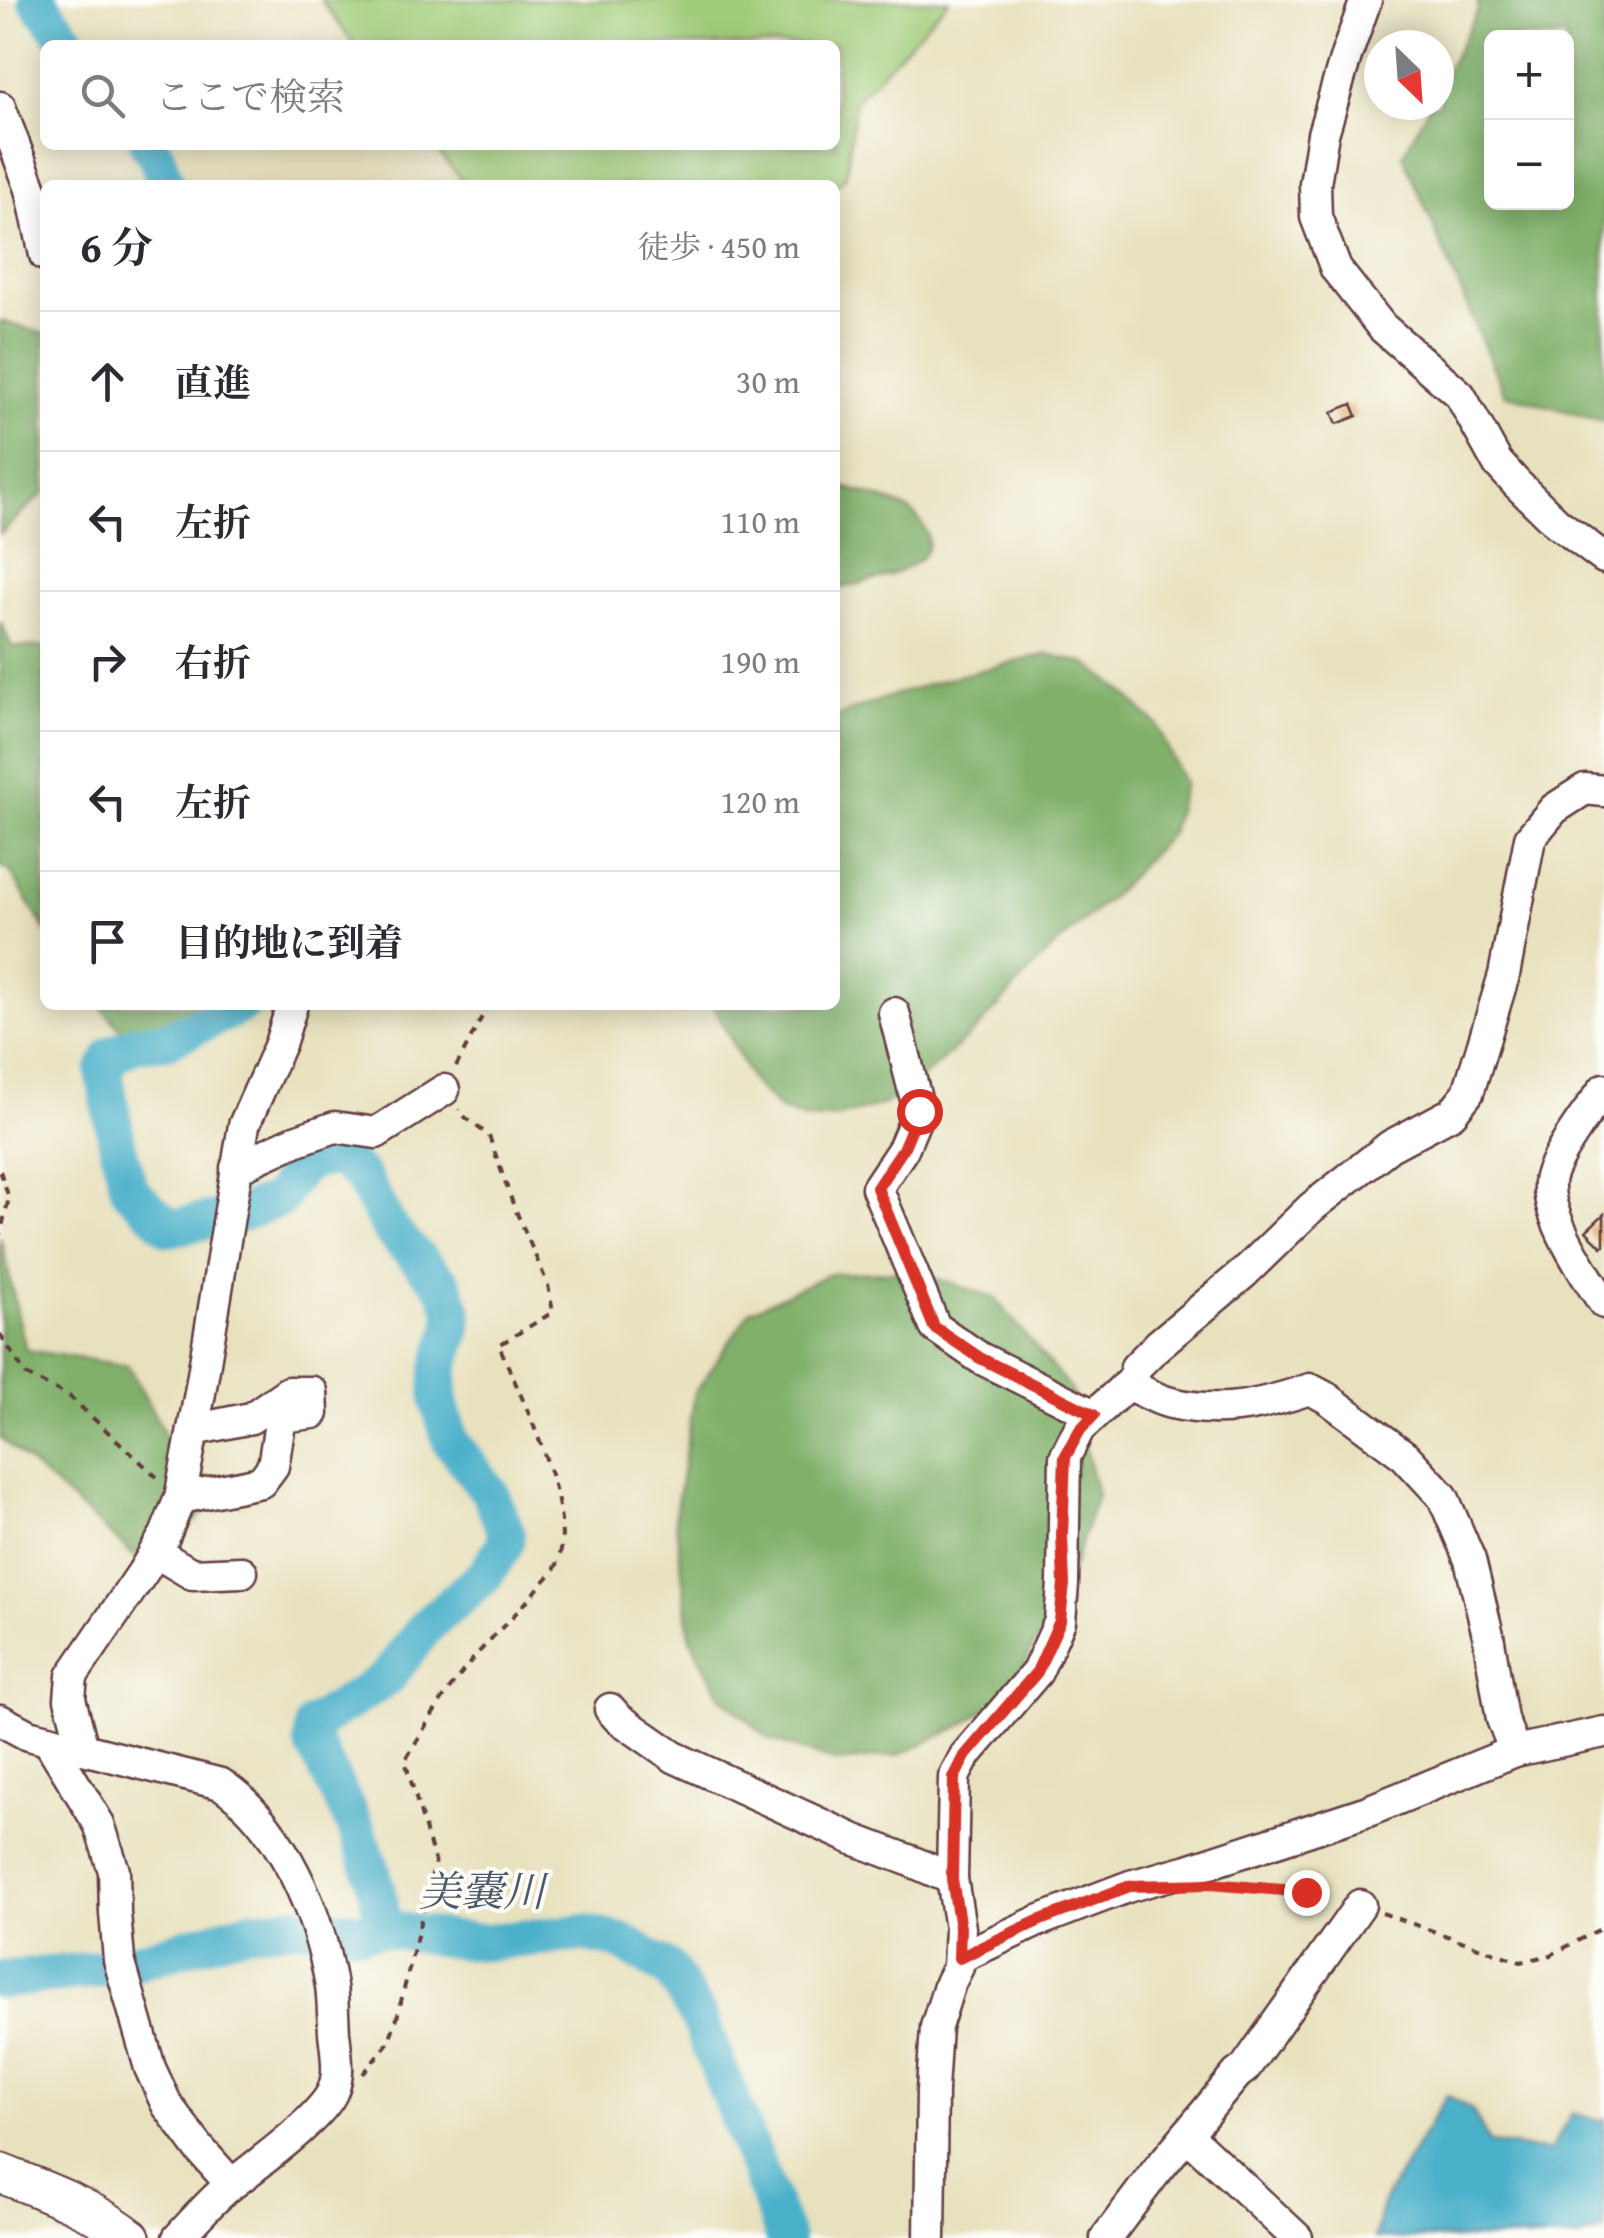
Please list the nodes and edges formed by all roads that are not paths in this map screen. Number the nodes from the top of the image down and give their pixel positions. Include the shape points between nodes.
1 (1366, 0) edge
2 (0, 107) edge
3 (40, 231) edge
4 (1604, 558) edge
5 (1604, 791) edge
6 (290, 1010) edge
7 (894, 1013) dead end
8 (1604, 1089) edge
9 (444, 1090) road end
10 (236, 1168) junction
11 (1604, 1303) edge
12 (1128, 1384) junction
13 (1094, 1415) junction
14 (193, 1430) junction
15 (180, 1498) junction
16 (155, 1552) junction
17 (242, 1572) dead end
18 (610, 1709) dead end
19 (0, 1720) edge
20 (1604, 1732) edge
21 (48, 1740) junction
22 (83, 1749) junction
23 (1515, 1751) junction
24 (952, 1879) junction
25 (1360, 1905) road end
26 (959, 1958) junction
27 (1186, 2135) junction
28 (0, 2173) edge
29 (231, 2184) junction
30 (131, 2238) edge
31 (178, 2238) edge
32 (930, 2238) edge
33 (1106, 2238) edge
34 (1298, 2238) edge

1 - 4 street via 1323,134 1315,184 1316,217 1336,269 1382,327 1460,396 1516,483
2 - 3 street
5 - 12 street via 1585,788 1554,809 1530,838 1504,975 1468,1093 1452,1113 1390,1146 1312,1208 1158,1344
6 - 10 street via 244,1125
7 - 13 street via 919,1111 877,1188 934,1327
8 - 11 street via 1548,1181 1565,1241
9 - 10 street via 376,1133 335,1127
10 - 14 street
12 - 13 street
12 - 23 street via 1168,1403 1217,1409 1310,1389 1405,1456 1443,1497 1470,1560 1502,1719
13 - 24 street via 1065,1457 1060,1621 1037,1672 954,1778
14 - 15 street
14 - 15 street via 251,1418 288,1392 312,1392 313,1412 281,1417 274,1466 261,1482
15 - 16 street
16 - 17 street via 192,1574
16 - 22 street via 72,1676 70,1699
18 - 24 street via 674,1757
19 - 21 street
20 - 23 street
21 - 22 street
21 - 29 street via 99,1824 114,1871 120,1960 150,2068 167,2105
22 - 29 street via 220,1784 239,1796 270,1830 306,1900 332,1994 338,2076 314,2116
23 - 26 street via 1368,1811 1130,1886
24 - 26 street
25 - 27 street via 1245,2068
26 - 32 street via 936,2027
27 - 33 street
27 - 34 street
28 - 30 main road via 61,2197
29 - 31 street

